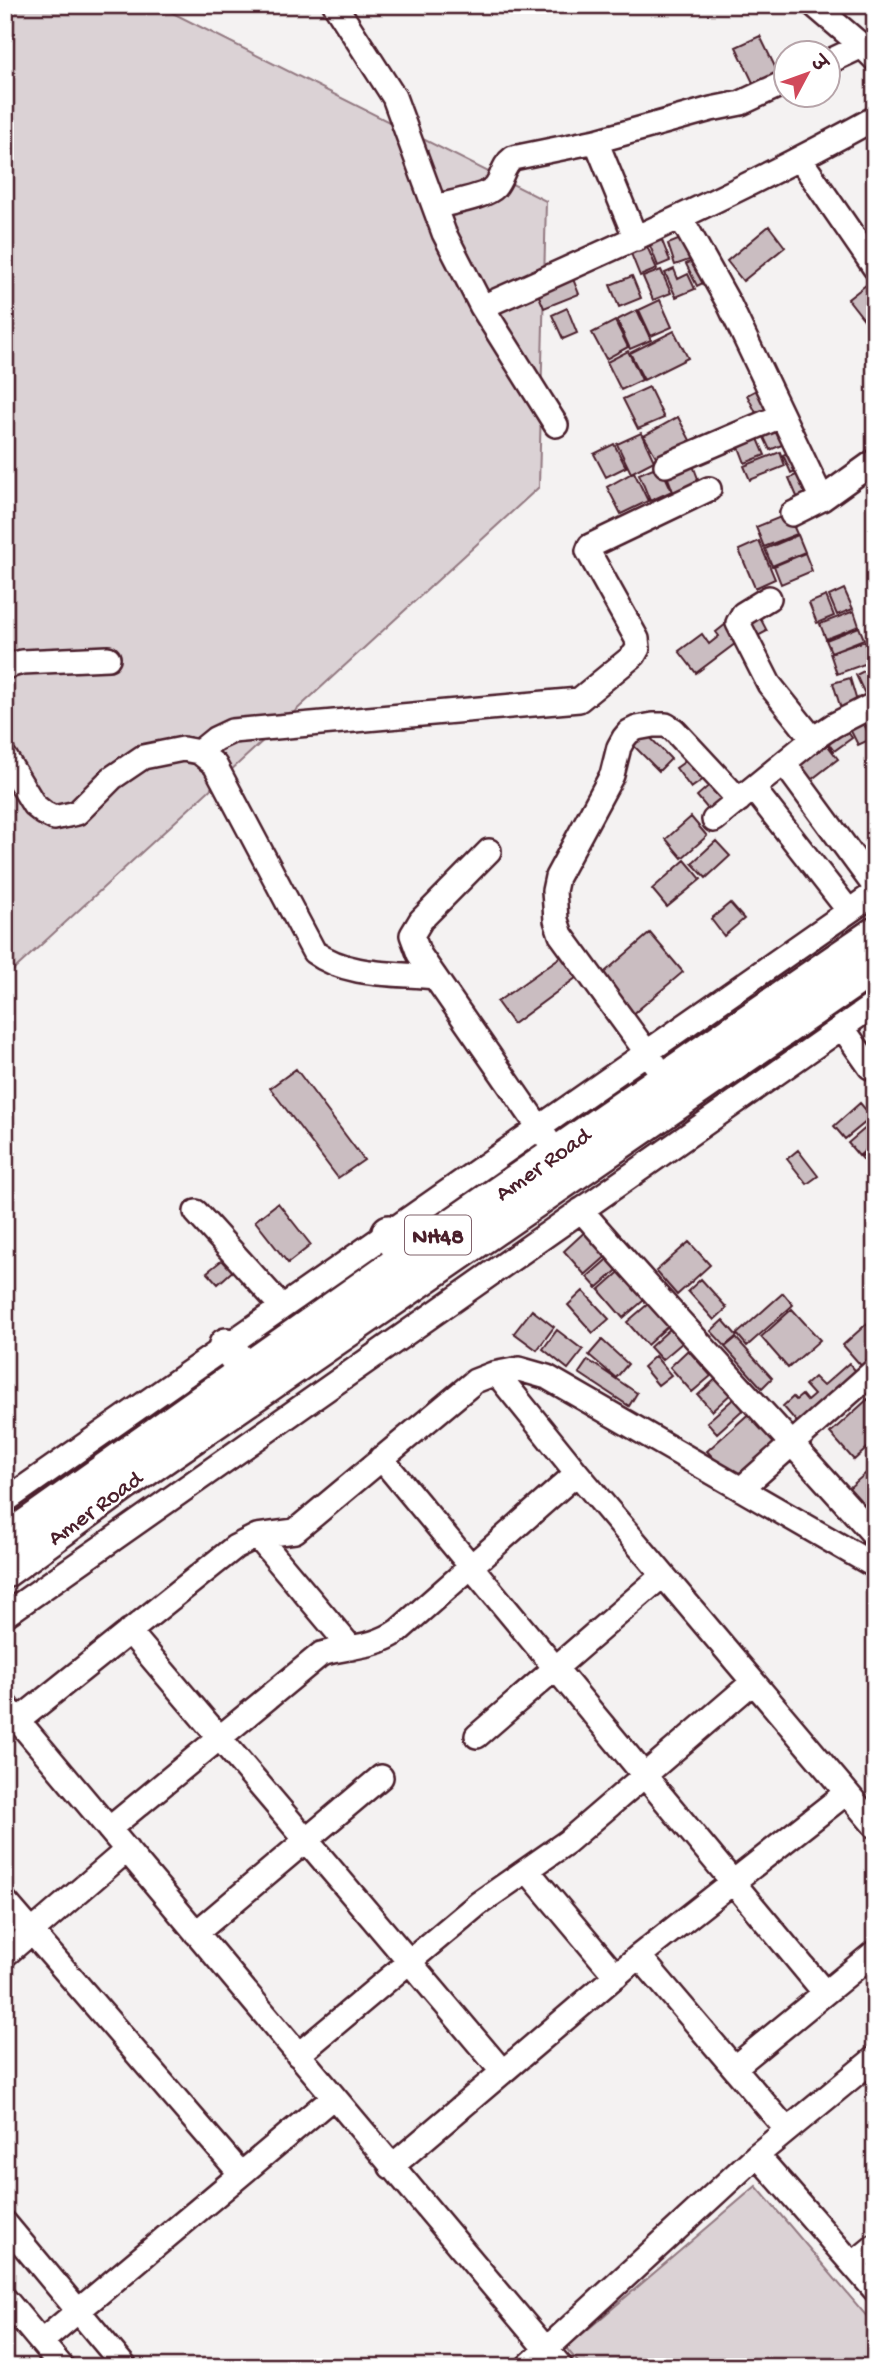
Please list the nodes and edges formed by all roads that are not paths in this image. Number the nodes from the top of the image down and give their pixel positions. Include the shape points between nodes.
1 (335, 5) edge
2 (814, 5) edge
3 (868, 52) edge
4 (842, 58) edge
5 (772, 89) edge
6 (875, 118) edge
7 (596, 141) junction
8 (800, 159) junction
9 (435, 206) junction
10 (681, 218) junction
11 (636, 239) junction
12 (875, 268) edge
13 (482, 307) junction
14 (781, 416) junction
15 (556, 425) dead end
16 (875, 461) edge
17 (666, 465) dead end
18 (709, 489) dead end
19 (822, 499) junction
20 (792, 514) dead end
21 (769, 598) dead end
22 (108, 658) dead end
23 (5, 667) edge
24 (875, 704) edge
25 (813, 739) junction
26 (199, 752) junction
27 (5, 757) edge
28 (784, 763) junction
29 (746, 794) junction
30 (714, 820) dead end
31 (489, 851) dead end
32 (875, 887) edge
33 (875, 893) edge
34 (849, 911) junction
35 (875, 934) edge
36 (875, 966) edge
37 (435, 977) junction
38 (875, 1004) edge
39 (842, 1027) junction
40 (656, 1065) junction
41 (870, 1067) dead end
42 (548, 1140) junction
43 (581, 1210) junction
44 (196, 1212) dead end
45 (397, 1245) junction
46 (282, 1307) junction
47 (236, 1357) junction
48 (493, 1374) junction
49 (870, 1383) edge
50 (792, 1443) junction
51 (381, 1458) junction
52 (577, 1473) junction
53 (741, 1489) junction
54 (5, 1501) edge
55 (257, 1536) junction
56 (875, 1536) edge
57 (5, 1541) edge
58 (471, 1566) junction
59 (875, 1566) edge
60 (5, 1572) edge
61 (663, 1575) junction
62 (5, 1615) edge
63 (130, 1631) junction
64 (351, 1648) junction
65 (555, 1668) junction
66 (753, 1682) junction
67 (12, 1713) edge
68 (477, 1736) dead end
69 (220, 1738) junction
70 (644, 1775) junction
71 (381, 1777) dead end
72 (860, 1799) edge
73 (875, 1826) edge
74 (109, 1829) junction
75 (306, 1840) junction
76 (127, 1850) junction
77 (527, 1870) junction
78 (734, 1882) junction
79 (5, 1901) edge
80 (32, 1932) junction
81 (196, 1933) junction
82 (875, 1952) edge
83 (5, 1955) edge
84 (639, 1956) junction
85 (409, 1962) junction
86 (615, 1976) junction
87 (825, 1993) junction
88 (299, 2055) junction
89 (874, 2061) edge
90 (735, 2067) junction
91 (502, 2071) junction
92 (333, 2097) junction
93 (787, 2130) junction
94 (757, 2155) junction
95 (391, 2167) junction
96 (241, 2174) junction
97 (5, 2223) edge
98 (875, 2246) edge
99 (853, 2264) junction
100 (875, 2290) edge
101 (5, 2299) edge
102 (78, 2311) junction
103 (41, 2342) junction
104 (554, 2358) edge
105 (62, 2367) edge
106 (125, 2367) edge
107 (527, 2367) edge

1 - 9 street via 394,97
2 - 3 street
3 - 4 street
5 - 7 street via 741,103
6 - 8 street
7 - 9 street via 513,158 488,192
7 - 11 street
8 - 10 street
8 - 12 street
9 - 13 street
10 - 11 street
10 - 14 street via 729,304
11 - 13 street
13 - 15 street
14 - 17 street
14 - 19 street
16 - 19 street
18 - 26 street via 590,546 588,551 638,648 579,701 232,730
19 - 20 street
21 - 25 street via 743,614 738,623 769,684
22 - 23 street via 22,662
24 - 25 street
25 - 28 street
26 - 27 street via 183,749 143,757 112,778 77,813 54,818 34,804
26 - 37 street via 215,765 314,952 341,967
28 - 29 street
28 - 32 street
29 - 30 street
29 - 34 street
29 - 40 street via 666,725 637,728 619,747 612,775 557,877 554,905 561,935
31 - 37 street via 412,935
33 - 34 street
34 - 40 street
35 - 40 highway, Amer Road / NH48
36 - 60 highway, Amer Road / NH48 via 126,1483
37 - 42 street
38 - 39 street
39 - 41 street
39 - 43 street
40 - 42 highway, Amer Road / NH48
42 - 45 highway, Amer Road / NH48
43 - 50 street
43 - 62 street
44 - 46 street
45 - 46 street
45 - 47 highway, Amer Road / NH48
46 - 47 street
47 - 54 street
47 - 57 highway, Amer Road / NH48
48 - 51 street via 475,1381
48 - 52 street
48 - 53 street via 519,1369 547,1377
49 - 50 street
50 - 53 street
50 - 56 street
51 - 55 street via 295,1531
51 - 58 street
52 - 58 street
52 - 61 street
53 - 59 street
55 - 63 street via 235,1547
55 - 64 street
58 - 64 street via 386,1639
58 - 65 street
61 - 65 street
61 - 66 street
63 - 67 street
63 - 69 street
64 - 69 street via 321,1654
65 - 68 street
65 - 70 street
66 - 70 street
66 - 72 street
67 - 74 street
69 - 74 street
69 - 75 street
70 - 77 street
70 - 78 street
71 - 75 street
72 - 73 street
72 - 78 street
74 - 76 street
75 - 81 street
75 - 85 street
76 - 80 street
76 - 81 street
77 - 85 street via 478,1903
77 - 86 street
78 - 84 street
78 - 87 street
79 - 80 street
80 - 83 street
80 - 96 street
81 - 88 street
82 - 87 street
84 - 86 street
84 - 90 street
85 - 88 street
85 - 91 street
86 - 91 street
87 - 90 street
88 - 92 street
89 - 93 street
90 - 93 street
91 - 95 street
92 - 95 street
92 - 96 street
93 - 94 street
94 - 99 street
94 - 104 street
95 - 104 street
96 - 102 street
97 - 102 street
98 - 99 street
99 - 100 street
101 - 103 street
102 - 103 street
102 - 106 street
103 - 105 street
104 - 107 street

